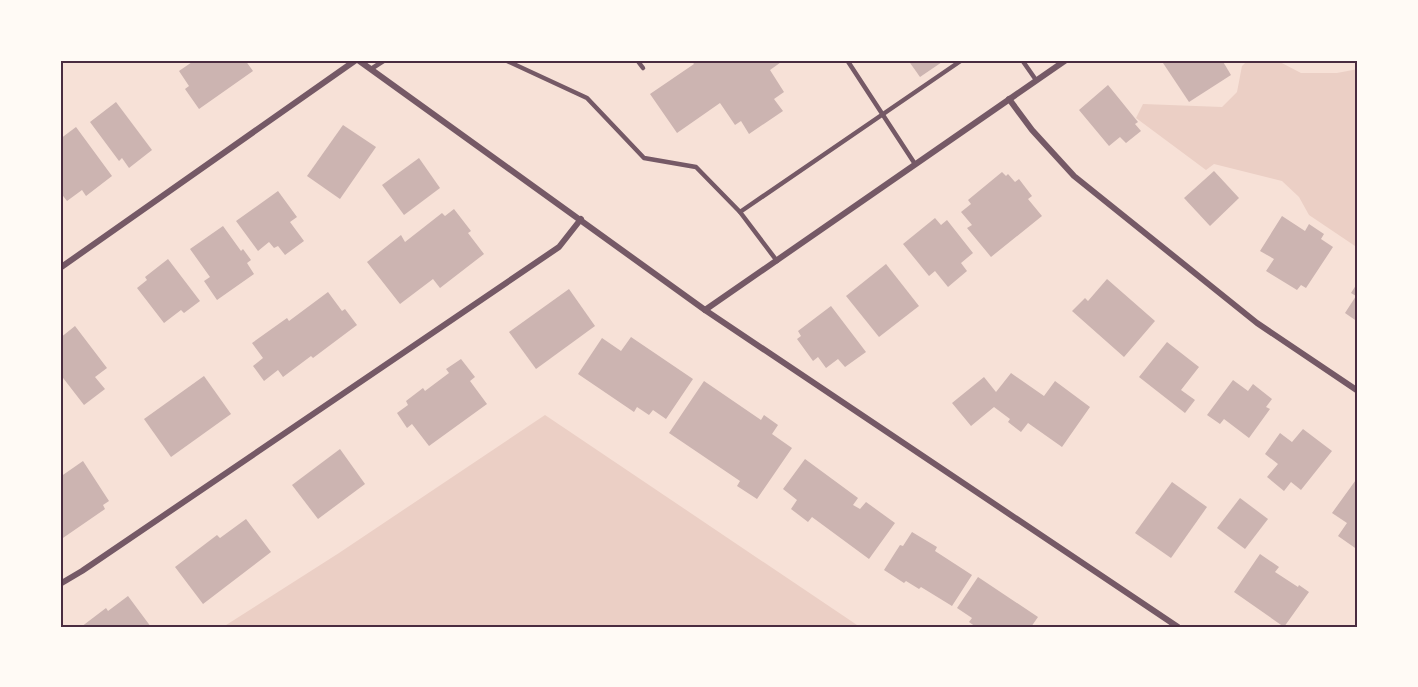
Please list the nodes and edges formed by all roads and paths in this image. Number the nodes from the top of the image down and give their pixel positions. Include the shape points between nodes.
1 (357, 60) edge
2 (385, 60) edge
3 (505, 60) edge
4 (638, 60) edge
5 (847, 60) edge
6 (962, 60) edge
7 (1022, 60) edge
8 (1066, 60) edge
9 (643, 68) dead end
10 (371, 69) junction
11 (1036, 80) junction
12 (1009, 99) junction
13 (883, 115) junction
14 (915, 164) junction
15 (740, 212) junction
16 (581, 219) junction
17 (777, 261) junction
18 (60, 268) edge
19 (705, 310) junction
20 (1358, 391) edge
21 (60, 584) edge
22 (1178, 627) edge

1 - 10 street
1 - 18 street
2 - 10 lane
3 - 15 lane via 587,98 644,158 696,167
4 - 9 lane
5 - 13 lane
6 - 13 lane
7 - 11 lane
8 - 11 street
10 - 16 street
11 - 12 street
12 - 14 street
12 - 20 street via 1074,176 1257,323
13 - 14 lane
13 - 15 lane
14 - 17 street
15 - 17 lane
16 - 19 street
16 - 21 street via 559,247
17 - 19 street
19 - 22 street

